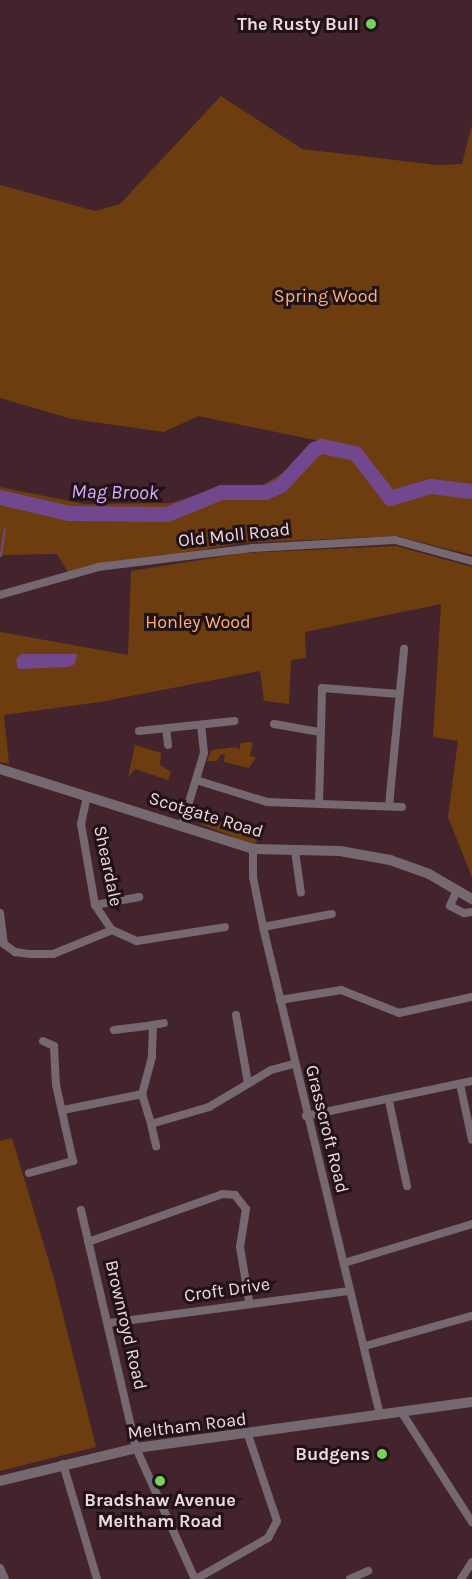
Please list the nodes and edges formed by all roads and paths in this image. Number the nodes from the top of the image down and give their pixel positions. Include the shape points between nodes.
1 (472, 561) edge
2 (0, 595) edge
3 (404, 649) dead end
4 (399, 694) junction
5 (234, 721) dead end
6 (274, 724) dead end
7 (201, 725) junction
8 (166, 728) junction
9 (139, 731) dead end
10 (320, 732) junction
11 (168, 745) dead end
12 (0, 769) edge
13 (196, 780) junction
14 (87, 796) junction
15 (319, 804) junction
16 (389, 806) junction
17 (402, 807) dead end
18 (182, 825) junction
19 (253, 849) junction
20 (295, 851) junction
21 (457, 890) junction
22 (301, 893) dead end
23 (139, 897) dead end
24 (472, 899) edge
25 (95, 905) junction
26 (472, 912) edge
27 (0, 913) edge
28 (332, 914) dead end
29 (225, 927) dead end
30 (263, 927) junction
31 (112, 930) junction
32 (472, 997) edge
33 (280, 1000) junction
34 (236, 1015) dead end
35 (164, 1023) dead end
36 (153, 1025) junction
37 (114, 1030) dead end
38 (43, 1041) dead end
39 (294, 1064) junction
40 (472, 1081) edge
41 (248, 1083) junction
42 (460, 1084) junction
43 (142, 1094) junction
44 (388, 1101) junction
45 (63, 1110) junction
46 (306, 1116) junction
47 (152, 1124) junction
48 (472, 1140) edge
49 (156, 1146) dead end
50 (29, 1173) dead end
51 (407, 1186) dead end
52 (81, 1210) dead end
53 (472, 1224) edge
54 (88, 1242) junction
55 (344, 1263) junction
56 (350, 1291) junction
57 (249, 1301) junction
58 (472, 1316) edge
59 (109, 1323) junction
60 (365, 1346) junction
61 (472, 1402) edge
62 (402, 1413) junction
63 (380, 1415) junction
64 (248, 1435) junction
65 (136, 1448) junction
66 (63, 1464) junction
67 (0, 1480) edge
68 (472, 1522) edge
69 (472, 1562) edge
70 (0, 1568) edge
71 (368, 1570) dead end
72 (5, 1579) edge
73 (97, 1579) edge
74 (196, 1579) edge
75 (350, 1579) edge
76 (460, 1579) edge

1 - 2 street, Old Moll Road via 395,540 252,549 98,567
3 - 4 street
4 - 10 street via 322,688
4 - 16 street
5 - 7 street
6 - 10 street
7 - 8 street
7 - 13 street via 204,753
8 - 9 street
8 - 11 street
10 - 15 street
12 - 14 street, Scotgate Road
13 - 15 street via 257,800
13 - 18 street
14 - 18 street, Scotgate Road
14 - 25 street, Sheardale via 81,824
15 - 16 street
16 - 17 street
18 - 19 street, Scotgate Road
19 - 20 street, Scotgate Road
19 - 30 street, Grasscroft Road via 253,877
20 - 21 street, Scotgate Road via 340,851 390,860 429,874
20 - 22 street
21 - 24 street, Scotgate Road
21 - 26 street via 450,906 464,913
23 - 25 street
25 - 31 street, Sheardale
27 - 31 street via 4,944 15,952 53,954
28 - 30 street
29 - 31 street, Sheardale via 137,941
30 - 33 street, Grasscroft Road
32 - 33 street via 399,1012 342,990
33 - 39 street, Grasscroft Road
34 - 41 street
35 - 36 street
36 - 37 street
36 - 43 street via 152,1057
38 - 45 street via 54,1046
39 - 41 street
39 - 46 street, Grasscroft Road
40 - 42 street
41 - 47 street via 209,1107
42 - 44 street
42 - 48 street
43 - 45 street
43 - 47 street
44 - 46 street
44 - 51 street
45 - 50 street via 73,1161
46 - 55 street, Grasscroft Road
47 - 49 street
52 - 54 street, Brownroyd Road
53 - 55 street
54 - 57 street via 223,1194 235,1195 246,1209 240,1247
54 - 59 street, Brownroyd Road
55 - 56 street, Grasscroft Road
56 - 57 street, Croft Drive via 321,1298
56 - 60 street, Grasscroft Road
57 - 59 street, Croft Drive
58 - 60 street
59 - 65 street, Brownroyd Road
60 - 63 street, Grasscroft Road
61 - 62 street, Meltham Road
62 - 63 street, Meltham Road
62 - 68 street
63 - 64 street, Meltham Road
64 - 65 street, Meltham Road
64 - 74 street via 278,1521 268,1538
65 - 66 street, Meltham Road
65 - 74 street, Brownroyd Road
66 - 67 street, Meltham Road
66 - 73 street
69 - 76 street
70 - 72 street
71 - 75 street

